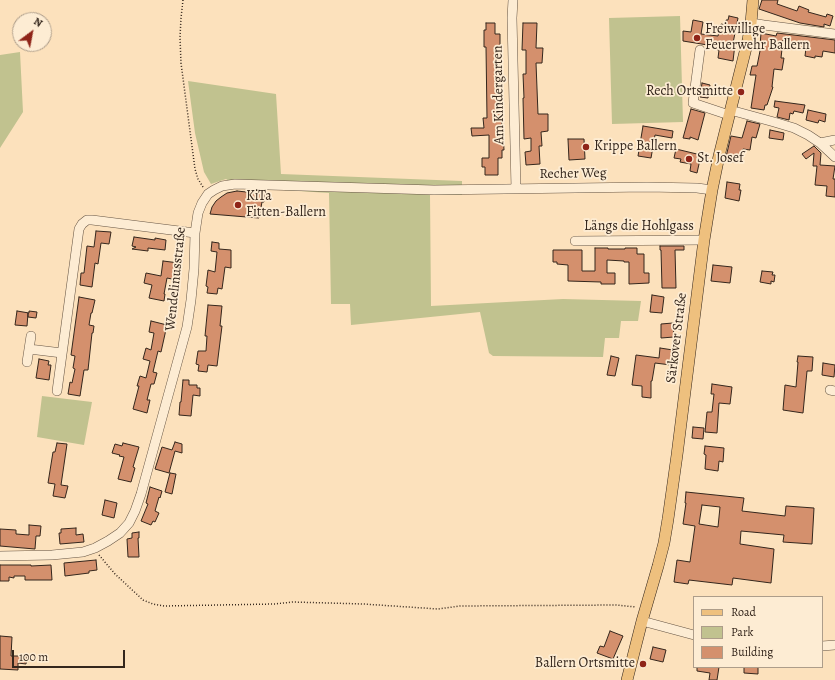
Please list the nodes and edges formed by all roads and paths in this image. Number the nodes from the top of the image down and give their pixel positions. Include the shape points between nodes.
1 (183, 0) edge
2 (513, 0) edge
3 (753, 0) edge
4 (751, 23) junction
5 (835, 34) edge
6 (700, 50) dead end
7 (730, 113) junction
8 (835, 140) edge
9 (820, 143) junction
10 (835, 156) edge
11 (516, 189) junction
12 (712, 190) junction
13 (208, 194) junction
14 (195, 233) junction
15 (704, 240) junction
16 (575, 241) dead end
17 (31, 336) dead end
18 (29, 349) junction
19 (62, 353) junction
20 (27, 362) dead end
21 (57, 391) dead end
22 (95, 548) junction
23 (0, 556) edge
24 (646, 609) junction
25 (642, 621) junction
26 (693, 635) edge
27 (835, 645) edge
28 (823, 646) edge
29 (627, 680) edge

1 - 13 path via 180,37 184,88 195,169
2 - 11 street, Am Kindergarten
3 - 4 main road, Särkover Straße
4 - 5 street
4 - 7 main road, Särkover Straße
6 - 7 street via 693,103
7 - 9 street via 794,128
7 - 12 main road, Särkover Straße
8 - 9 street
9 - 10 street
11 - 12 street, Recher Weg via 647,187
11 - 13 street, Recher Weg via 434,190 235,184 222,186
12 - 15 main road, Särkover Straße
13 - 14 street, Wendelinusstraße via 198,212
14 - 19 street via 92,220 82,224
14 - 22 street, Wendelinusstraße via 194,269 187,327 141,494 129,523 120,533
15 - 16 street, Längs die Hohlgass
15 - 24 main road, Särkover Straße via 668,519
17 - 18 street
18 - 19 street
18 - 20 street
19 - 21 street
22 - 23 street, Wendelinusstraße via 52,556
22 - 24 path via 115,574 143,600 164,606 293,602 438,609 460,606 616,605
24 - 25 main road, Särkover Straße
25 - 26 street
25 - 29 main road, Särkover Straße
27 - 28 street

